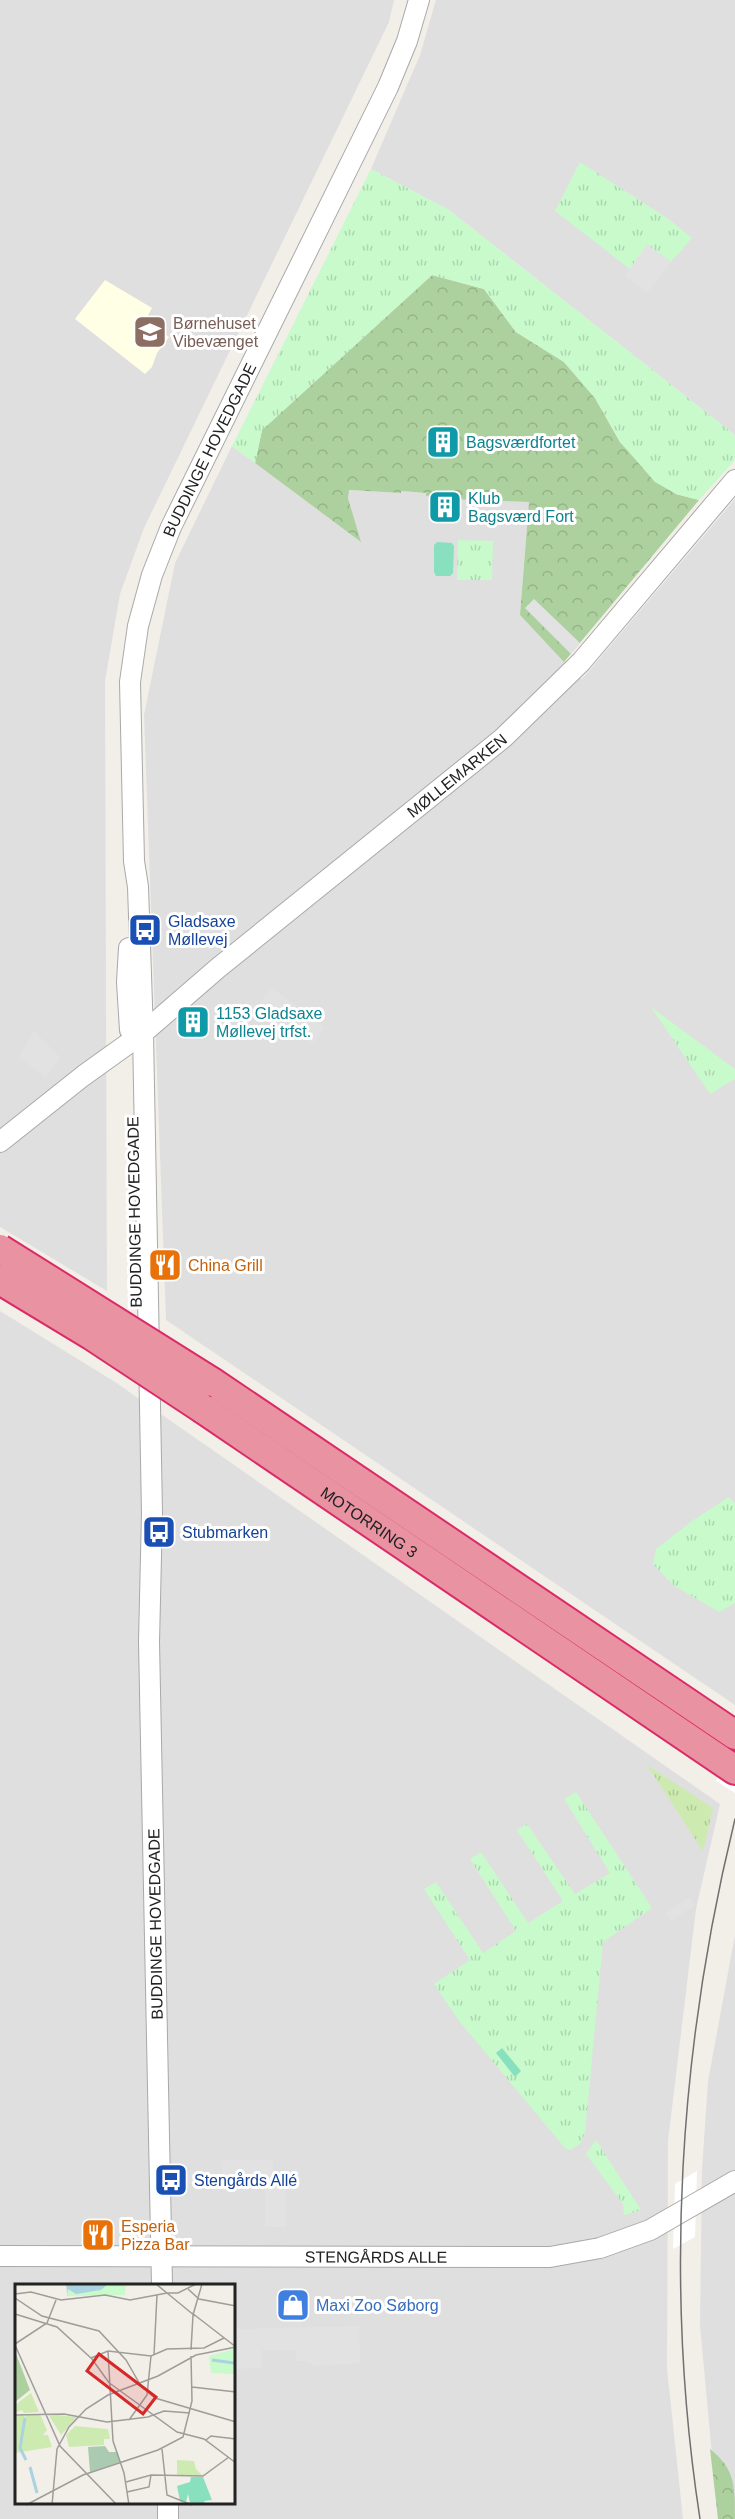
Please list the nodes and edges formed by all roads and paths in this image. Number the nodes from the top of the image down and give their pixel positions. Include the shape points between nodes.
1 (419, 0) edge
2 (735, 480) edge
3 (137, 1037) junction
4 (0, 1142) edge
5 (0, 1249) edge
6 (0, 1280) edge
7 (734, 1734) edge
8 (729, 1766) edge
9 (735, 2181) edge
10 (161, 2255) junction
11 (0, 2256) edge
12 (162, 2284) edge

1 - 3 street, BUDDINGE HOVEDGADE via 388,87 223,419 152,575 138,627 130,682 134,861 127,982
2 - 3 street, MØLLEMARKEN via 581,663 542,702 492,748
3 - 4 street
3 - 10 street, BUDDINGE HOVEDGADE via 151,1562 149,1642
5 - 7 highway, MOTORRING 3, bridge via 212,1382
6 - 8 highway, MOTORRING 3, bridge via 203,1409
9 - 10 street, STENGÅRDS ALLE via 650,2230 600,2248 550,2257
10 - 11 street, STENGÅRDS ALLE
10 - 12 street, BUDDINGE HOVEDGADE

